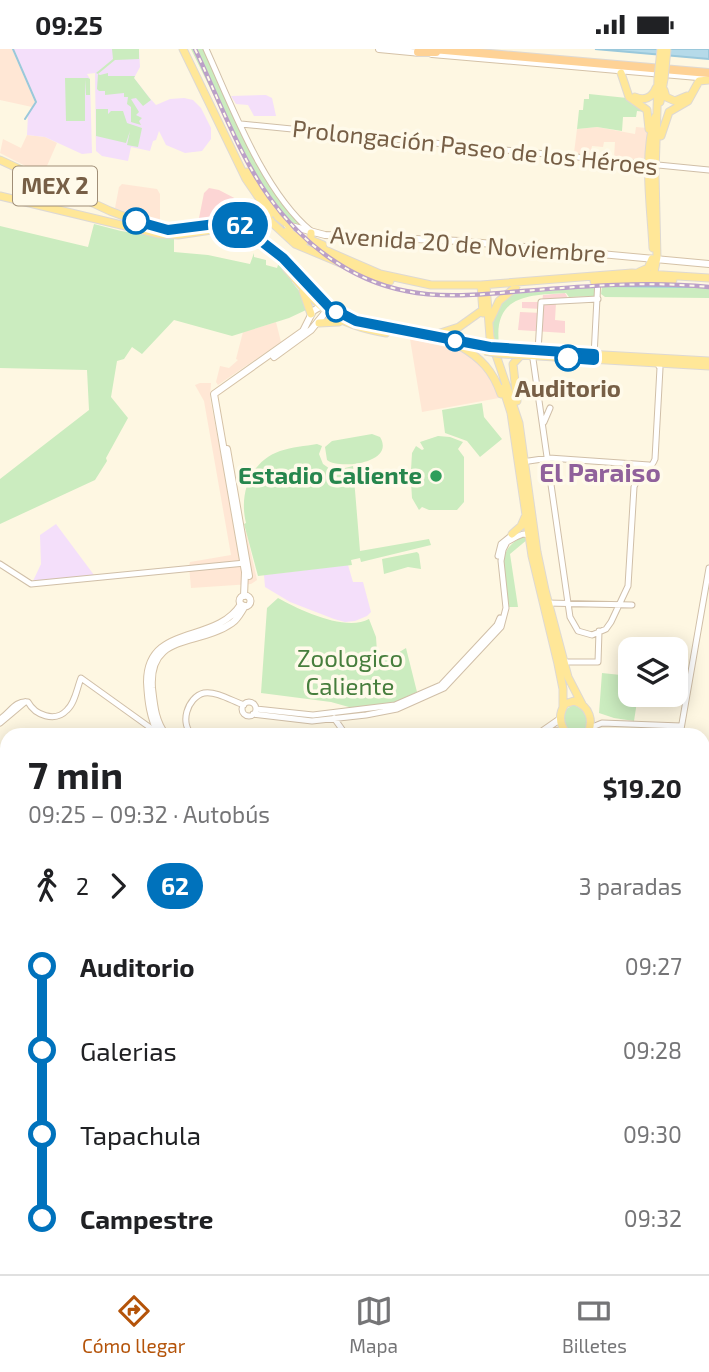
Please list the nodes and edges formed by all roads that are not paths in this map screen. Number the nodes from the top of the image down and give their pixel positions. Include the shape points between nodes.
1 (185, 49) edge
2 (206, 49) edge
3 (379, 49) edge
4 (433, 49) edge
5 (661, 49) edge
6 (667, 49) edge
7 (462, 51) junction
8 (418, 53) junction
9 (478, 53) junction
10 (519, 61) junction
11 (618, 71) junction
12 (661, 77) junction
13 (707, 78) edge
14 (657, 110) junction
15 (241, 124) junction
16 (650, 140) junction
17 (0, 160) edge
18 (654, 163) junction
19 (709, 170) edge
20 (246, 176) junction
21 (0, 196) edge
22 (95, 205) junction
23 (110, 211) junction
24 (82, 216) junction
25 (270, 216) junction
26 (97, 220) junction
27 (234, 225) junction
28 (285, 228) junction
29 (311, 232) junction
30 (256, 236) junction
31 (326, 253) tunnel mouth
32 (655, 259) junction
33 (709, 264) edge
34 (632, 274) junction
35 (652, 277) junction
36 (598, 278) junction
37 (392, 280) junction
38 (709, 280) edge
39 (302, 287) junction
40 (484, 287) junction
41 (516, 287) junction
42 (598, 299) junction
43 (325, 308) junction
44 (486, 312) junction
45 (311, 314) junction
46 (319, 323) junction
47 (347, 323) junction
48 (489, 324) junction
49 (430, 336) junction
50 (460, 346) junction
51 (484, 349) junction
52 (502, 351) junction
53 (536, 354) junction
54 (521, 355) junction
55 (594, 357) junction
56 (656, 361) junction
57 (709, 364) edge
58 (508, 392) junction
59 (216, 394) junction
60 (540, 403) junction
61 (550, 408) dead end
62 (657, 410) junction
63 (544, 422) junction
64 (548, 458) junction
65 (522, 462) junction
66 (649, 465) junction
67 (526, 509) junction
68 (530, 535) junction
69 (513, 536) junction
70 (246, 563) junction
71 (0, 564) edge
72 (709, 569) edge
73 (569, 602) junction
74 (545, 603) junction
75 (616, 605) junction
76 (632, 605) dead end
77 (599, 633) junction
78 (564, 661) junction
79 (582, 704) junction
80 (244, 705) junction
81 (563, 707) junction
82 (254, 712) junction
83 (588, 712) junction
84 (334, 716) junction
85 (560, 719) junction
86 (0, 721) edge
87 (611, 723) junction
88 (681, 726) joint
89 (151, 728) edge
90 (157, 728) edge
91 (186, 728) edge
92 (342, 728) edge
93 (547, 728) edge
94 (564, 728) edge
95 (588, 728) edge
96 (594, 728) edge

1 - 20 main road
1 - 20 main road
2 - 15 street
3 - 8 main road
4 - 7 highway
5 - 12 main road, bridge
6 - 12 main road, bridge
7 - 8 highway
7 - 9 highway
8 - 10 main road
9 - 10 highway
9 - 13 highway
10 - 11 main road
11 - 12 main road via 627,79 632,95 642,99 654,93
11 - 13 main road
11 - 16 main road via 629,97 647,110
12 - 13 main road via 665,95 678,101 686,97 695,81
12 - 14 main road
13 - 18 main road via 695,86 688,101 666,115
14 - 16 main road
14 - 18 main road
15 - 18 street, Prolongación Paseo de los Héroes
15 - 29 street via 276,192
16 - 18 main road
17 - 22 main road, MEX 2
18 - 19 street, Prolongación Paseo de los Héroes
18 - 32 main road
20 - 25 main road
21 - 24 main road, MEX 2
22 - 23 main road, MEX 2
22 - 24 main road via 95,213
23 - 26 main road via 107,218
23 - 27 main road, MEX 2 via 168,230
24 - 26 main road, MEX 2
25 - 27 main road
25 - 28 main road
25 - 28 main road
25 - 30 main road
26 - 27 main road, MEX 2 via 167,235
27 - 30 main road
27 - 39 main road via 272,254
28 - 29 main road, Avenida 20 de Noviembre
28 - 37 main road via 297,242
28 - 37 main road via 292,242 302,248 381,280
29 - 32 main road, Avenida 20 de Noviembre
29 - 37 main road via 313,242
30 - 43 main road via 283,258
31 - 37 main road
32 - 33 main road, Avenida 20 de Noviembre
32 - 34 main road via 648,268
32 - 35 main road
34 - 35 main road
34 - 36 main road
35 - 36 main road
35 - 38 main road
36 - 40 main road
36 - 41 main road
36 - 42 street
37 - 40 main road
39 - 43 main road
39 - 45 main road
40 - 41 main road
40 - 44 main road
41 - 48 main road via 497,303
42 - 53 street via 541,302
42 - 55 street
43 - 45 main road
43 - 46 main road
43 - 47 main road
43 - 49 main road via 358,321
44 - 48 main road
44 - 49 main road
44 - 58 main road via 486,338
45 - 59 main road via 303,331
46 - 47 main road
46 - 59 main road
47 - 50 main road
48 - 58 main road
49 - 51 main road
50 - 51 main road
50 - 58 main road via 485,363
51 - 52 main road, bridge
52 - 53 main road
52 - 54 main road
53 - 54 main road
53 - 55 main road
53 - 60 street
54 - 58 main road via 513,364
55 - 56 main road
55 - 56 main road
56 - 57 main road
56 - 62 street via 660,368
58 - 65 main road
58 - 65 main road via 519,423
59 - 70 main road
60 - 63 street
60 - 64 street
61 - 63 street
62 - 66 street
62 - 75 street via 655,459 635,484 627,590
63 - 64 street
64 - 65 street
64 - 66 street
64 - 73 street
65 - 67 main road
65 - 74 main road
66 - 75 street via 632,484 626,582
67 - 68 main road
67 - 69 main road
68 - 69 street
68 - 74 main road
69 - 84 street via 498,551 506,608 499,626 444,688 397,709
70 - 71 street via 31,584
70 - 90 main road via 246,596 230,619 171,641 155,653 148,668 148,691
72 - 88 street
73 - 74 street
73 - 75 street
73 - 77 street via 569,617 576,627 587,635
74 - 78 main road
74 - 81 main road
75 - 76 street
75 - 77 street via 609,626
77 - 78 street via 598,662
78 - 79 main road
79 - 81 main road via 571,701
79 - 83 main road
80 - 82 street via 251,702
80 - 82 street via 245,714
80 - 91 street via 203,694 190,705
81 - 85 main road
82 - 84 street via 305,720
83 - 87 street
83 - 95 main road
84 - 92 street
85 - 93 main road
85 - 94 main road
86 - 89 street via 19,702 27,702 42,715 62,714 71,706 81,678
87 - 88 street
87 - 96 street

